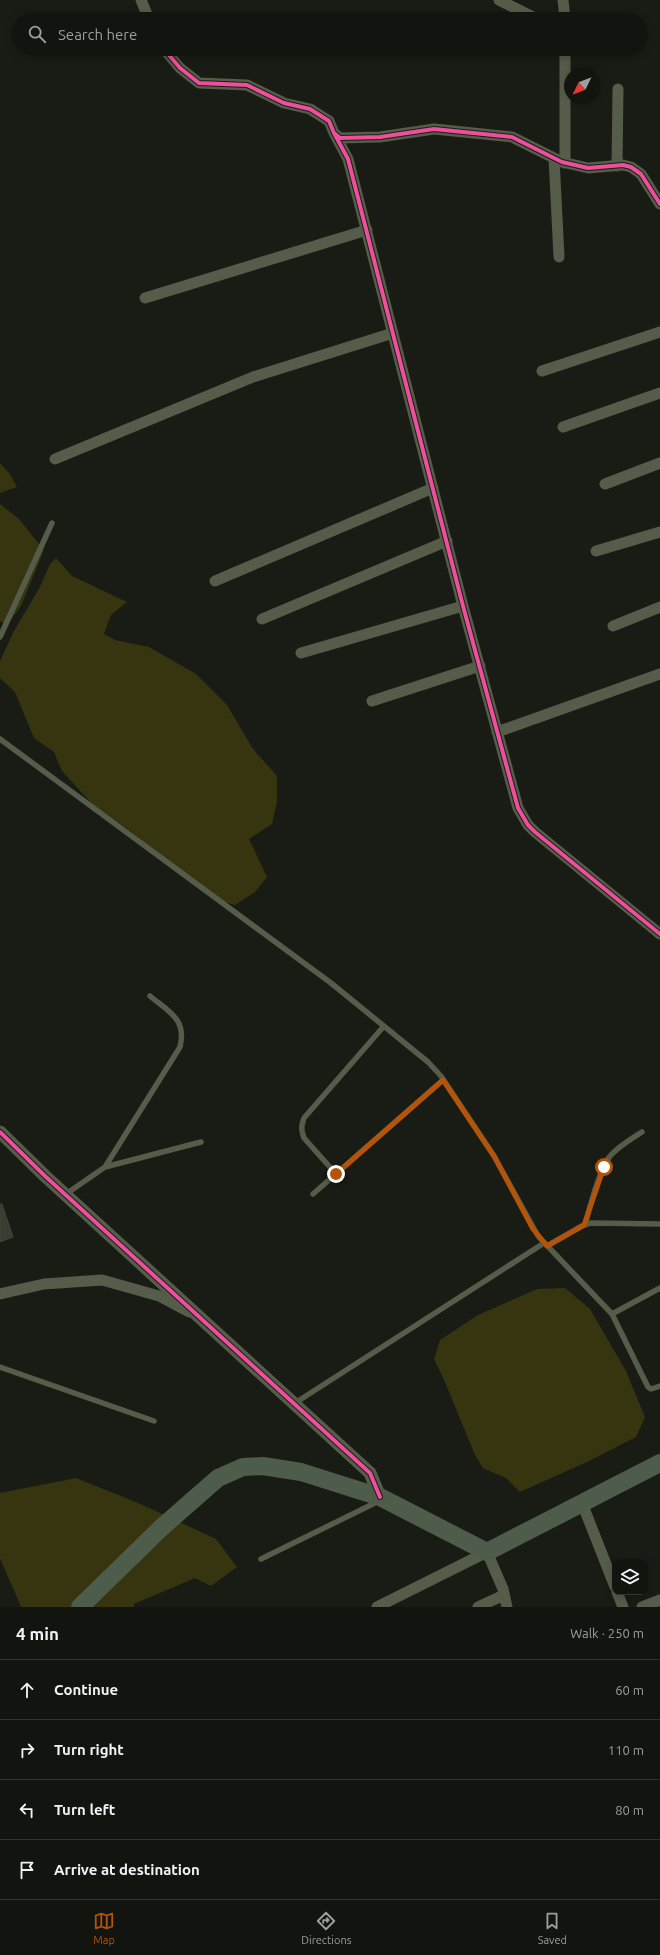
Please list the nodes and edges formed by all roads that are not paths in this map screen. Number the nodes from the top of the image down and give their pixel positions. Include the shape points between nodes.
1 (141, 0) edge
2 (499, 0) edge
3 (563, 0) edge
4 (146, 12) edge
5 (523, 12) edge
6 (564, 12) edge
7 (170, 56) edge
8 (565, 56) edge
9 (618, 89) dead end
10 (334, 133) junction
11 (559, 161) junction
12 (617, 166) junction
13 (660, 204) edge
14 (367, 230) junction
15 (559, 257) dead end
16 (145, 298) dead end
17 (660, 332) edge
18 (393, 333) junction
19 (542, 371) dead end
20 (660, 393) edge
21 (564, 427) dead end
22 (55, 459) dead end
23 (660, 463) edge
24 (604, 484) dead end
25 (433, 488) junction
26 (52, 523) dead end
27 (660, 532) edge
28 (447, 541) junction
29 (596, 551) dead end
30 (215, 581) dead end
31 (464, 606) junction
32 (660, 607) edge
33 (262, 619) dead end
34 (613, 626) dead end
35 (0, 637) edge
36 (302, 653) dead end
37 (480, 666) junction
38 (660, 674) edge
39 (372, 701) dead end
40 (497, 732) junction
41 (0, 739) edge
42 (660, 934) edge
43 (150, 996) dead end
44 (384, 1026) junction
45 (443, 1080) junction
46 (0, 1132) edge
47 (642, 1132) dead end
48 (201, 1142) dead end
49 (105, 1166) junction
50 (336, 1174) junction
51 (66, 1194) junction
52 (313, 1194) dead end
53 (660, 1224) edge
54 (584, 1225) junction
55 (546, 1245) junction
56 (660, 1288) edge
57 (0, 1294) edge
58 (612, 1314) junction
59 (202, 1318) junction
60 (0, 1367) edge
61 (660, 1386) edge
62 (294, 1403) junction
63 (154, 1422) dead end
64 (660, 1464) edge
65 (382, 1498) junction
66 (582, 1503) junction
67 (487, 1552) junction
68 (262, 1559) dead end
69 (612, 1579) edge
70 (504, 1595) junction
71 (618, 1595) edge
72 (660, 1600) edge
73 (80, 1607) edge
74 (377, 1607) edge
75 (478, 1607) edge
76 (507, 1607) edge
77 (623, 1607) edge
78 (642, 1607) edge

1 - 4 street
2 - 5 street
3 - 6 street
7 - 10 street via 199,83 246,85 284,103 310,109 329,121
8 - 11 street
9 - 12 street
10 - 11 street via 340,138 380,137 434,129 512,136
10 - 14 street via 348,158
11 - 12 street via 588,168
11 - 15 street
12 - 13 street via 631,167 640,174
14 - 16 street
14 - 18 street
17 - 19 street
18 - 22 street via 253,377
18 - 25 street
20 - 21 street
23 - 24 street
25 - 28 street
25 - 30 street
26 - 35 lane
27 - 29 street
28 - 31 street
28 - 33 street
31 - 36 street
31 - 37 street
32 - 34 street
37 - 39 street
37 - 40 street
38 - 40 street
40 - 42 street via 518,808 528,825
41 - 44 lane via 331,982
43 - 49 lane via 176,1018 182,1027 180,1047
44 - 45 lane via 428,1062
44 - 50 lane via 304,1118 302,1124 304,1138
45 - 50 lane
45 - 55 lane via 494,1156 533,1229
46 - 51 street
47 - 54 lane via 618,1148 610,1157 604,1167
48 - 49 lane
49 - 51 lane
50 - 52 lane
51 - 59 street
53 - 54 lane
54 - 55 lane
55 - 58 lane
55 - 62 lane
56 - 58 lane
57 - 59 street via 44,1284 102,1280 159,1296
58 - 61 lane via 645,1384 651,1389
59 - 62 street
60 - 63 lane
62 - 65 street via 370,1473
64 - 66 highway
65 - 67 highway
65 - 68 lane
65 - 73 highway via 301,1472 264,1466 243,1467 218,1478 161,1528
66 - 67 highway
66 - 69 street
67 - 70 street
67 - 74 street
70 - 75 street
70 - 76 street
71 - 77 street
72 - 78 street

